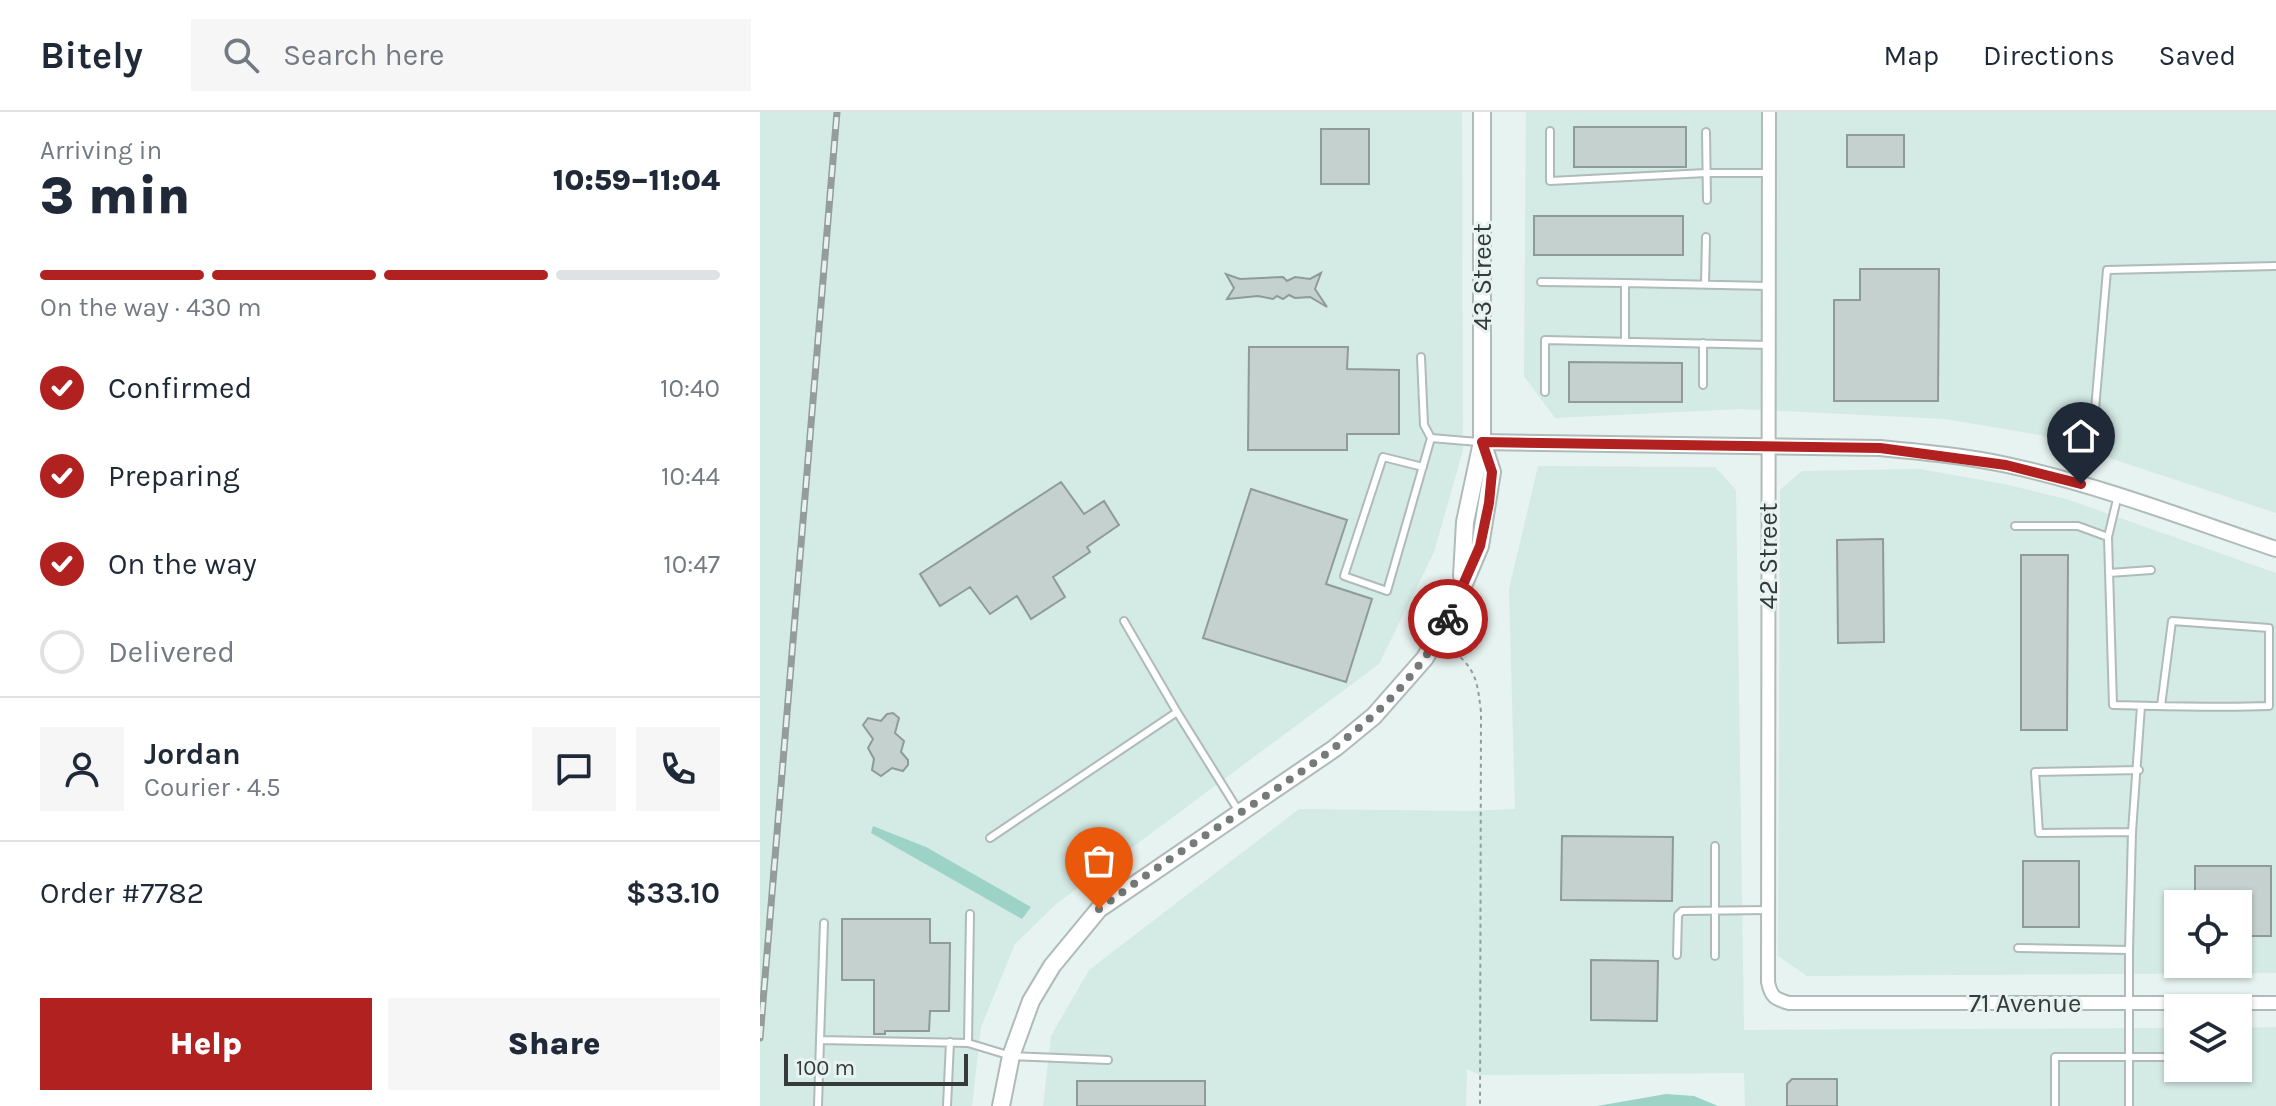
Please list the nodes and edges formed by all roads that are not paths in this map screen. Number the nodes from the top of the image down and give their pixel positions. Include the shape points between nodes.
1 (1482, 112) edge
2 (1769, 112) edge
3 (1550, 131) dead end
4 (1706, 132) dead end
5 (1706, 173) junction
6 (1769, 173) junction
7 (1707, 200) dead end
8 (1706, 237) dead end
9 (2276, 266) edge
10 (1541, 282) dead end
11 (1625, 283) junction
12 (1705, 284) junction
13 (1768, 286) junction
14 (1625, 342) junction
15 (1703, 343) junction
16 (1768, 345) junction
17 (1421, 357) dead end
18 (1703, 385) dead end
19 (1545, 392) dead end
20 (1431, 438) junction
21 (1482, 442) junction
22 (1768, 445) junction
23 (1423, 467) junction
24 (2081, 484) junction
25 (2118, 495) junction
26 (2015, 526) dead end
27 (2108, 537) junction
28 (2276, 549) edge
29 (2151, 570) dead end
30 (2109, 573) junction
31 (1124, 621) dead end
32 (2141, 706) junction
33 (2161, 706) junction
34 (1177, 712) junction
35 (2139, 770) junction
36 (1239, 813) junction
37 (2132, 832) junction
38 (990, 838) dead end
39 (1715, 846) dead end
40 (1768, 910) junction
41 (1715, 911) junction
42 (970, 914) dead end
43 (824, 923) dead end
44 (2018, 948) dead end
45 (2129, 950) junction
46 (1677, 955) dead end
47 (1715, 956) dead end
48 (1775, 999) joint
49 (2130, 1003) junction
50 (2276, 1003) edge
51 (820, 1040) junction
52 (950, 1042) junction
53 (968, 1043) junction
54 (1011, 1056) junction
55 (2129, 1057) junction
56 (2164, 1057) edge
57 (1108, 1060) dead end
58 (818, 1106) edge
59 (947, 1106) edge
60 (1001, 1106) edge
61 (2055, 1106) edge
62 (2129, 1106) edge

1 - 21 main road, 43 Street
2 - 6 street, 42 Street
3 - 5 lane via 1550,181
4 - 5 lane
5 - 6 lane
5 - 7 lane
6 - 13 street, 42 Street
8 - 12 lane
9 - 24 lane via 2107,270 2092,444
10 - 11 lane
11 - 12 lane
11 - 14 lane
12 - 13 lane
13 - 16 street, 42 Street
14 - 15 lane
14 - 19 lane via 1545,340
15 - 16 lane
15 - 18 lane
16 - 22 street, 42 Street
17 - 20 lane via 1424,425
20 - 21 lane
20 - 23 lane
21 - 22 street
21 - 36 main road, 43 Street via 1492,472 1480,546 1438,639 1374,716
22 - 24 street via 1941,454
22 - 40 street, 42 Street
23 - 23 lane via 1387,591 1344,576 1383,457
24 - 25 street
25 - 27 lane
25 - 28 street
26 - 27 lane via 2078,526
27 - 30 lane
29 - 30 lane
30 - 32 lane via 2113,705
31 - 34 lane
32 - 33 lane
32 - 35 lane
33 - 33 lane via 2269,706 2269,628 2172,621
34 - 36 lane
34 - 38 lane
35 - 37 lane
35 - 37 lane via 2035,772 2039,833
36 - 54 main road, 43 Street via 1099,909 1031,1001
37 - 45 lane
39 - 41 lane
40 - 41 lane
40 - 48 street, 42 Street via 1768,982
41 - 46 lane via 1678,915
41 - 47 lane
42 - 53 lane
43 - 51 lane
44 - 45 lane
45 - 49 lane
48 - 49 street, 71 Avenue
49 - 50 street, 71 Avenue
49 - 55 lane
51 - 52 lane
51 - 58 lane
52 - 53 lane
52 - 59 lane
53 - 54 lane
54 - 57 lane
54 - 60 main road, 43 Street
55 - 56 lane
55 - 61 lane via 2055,1057
55 - 62 lane

